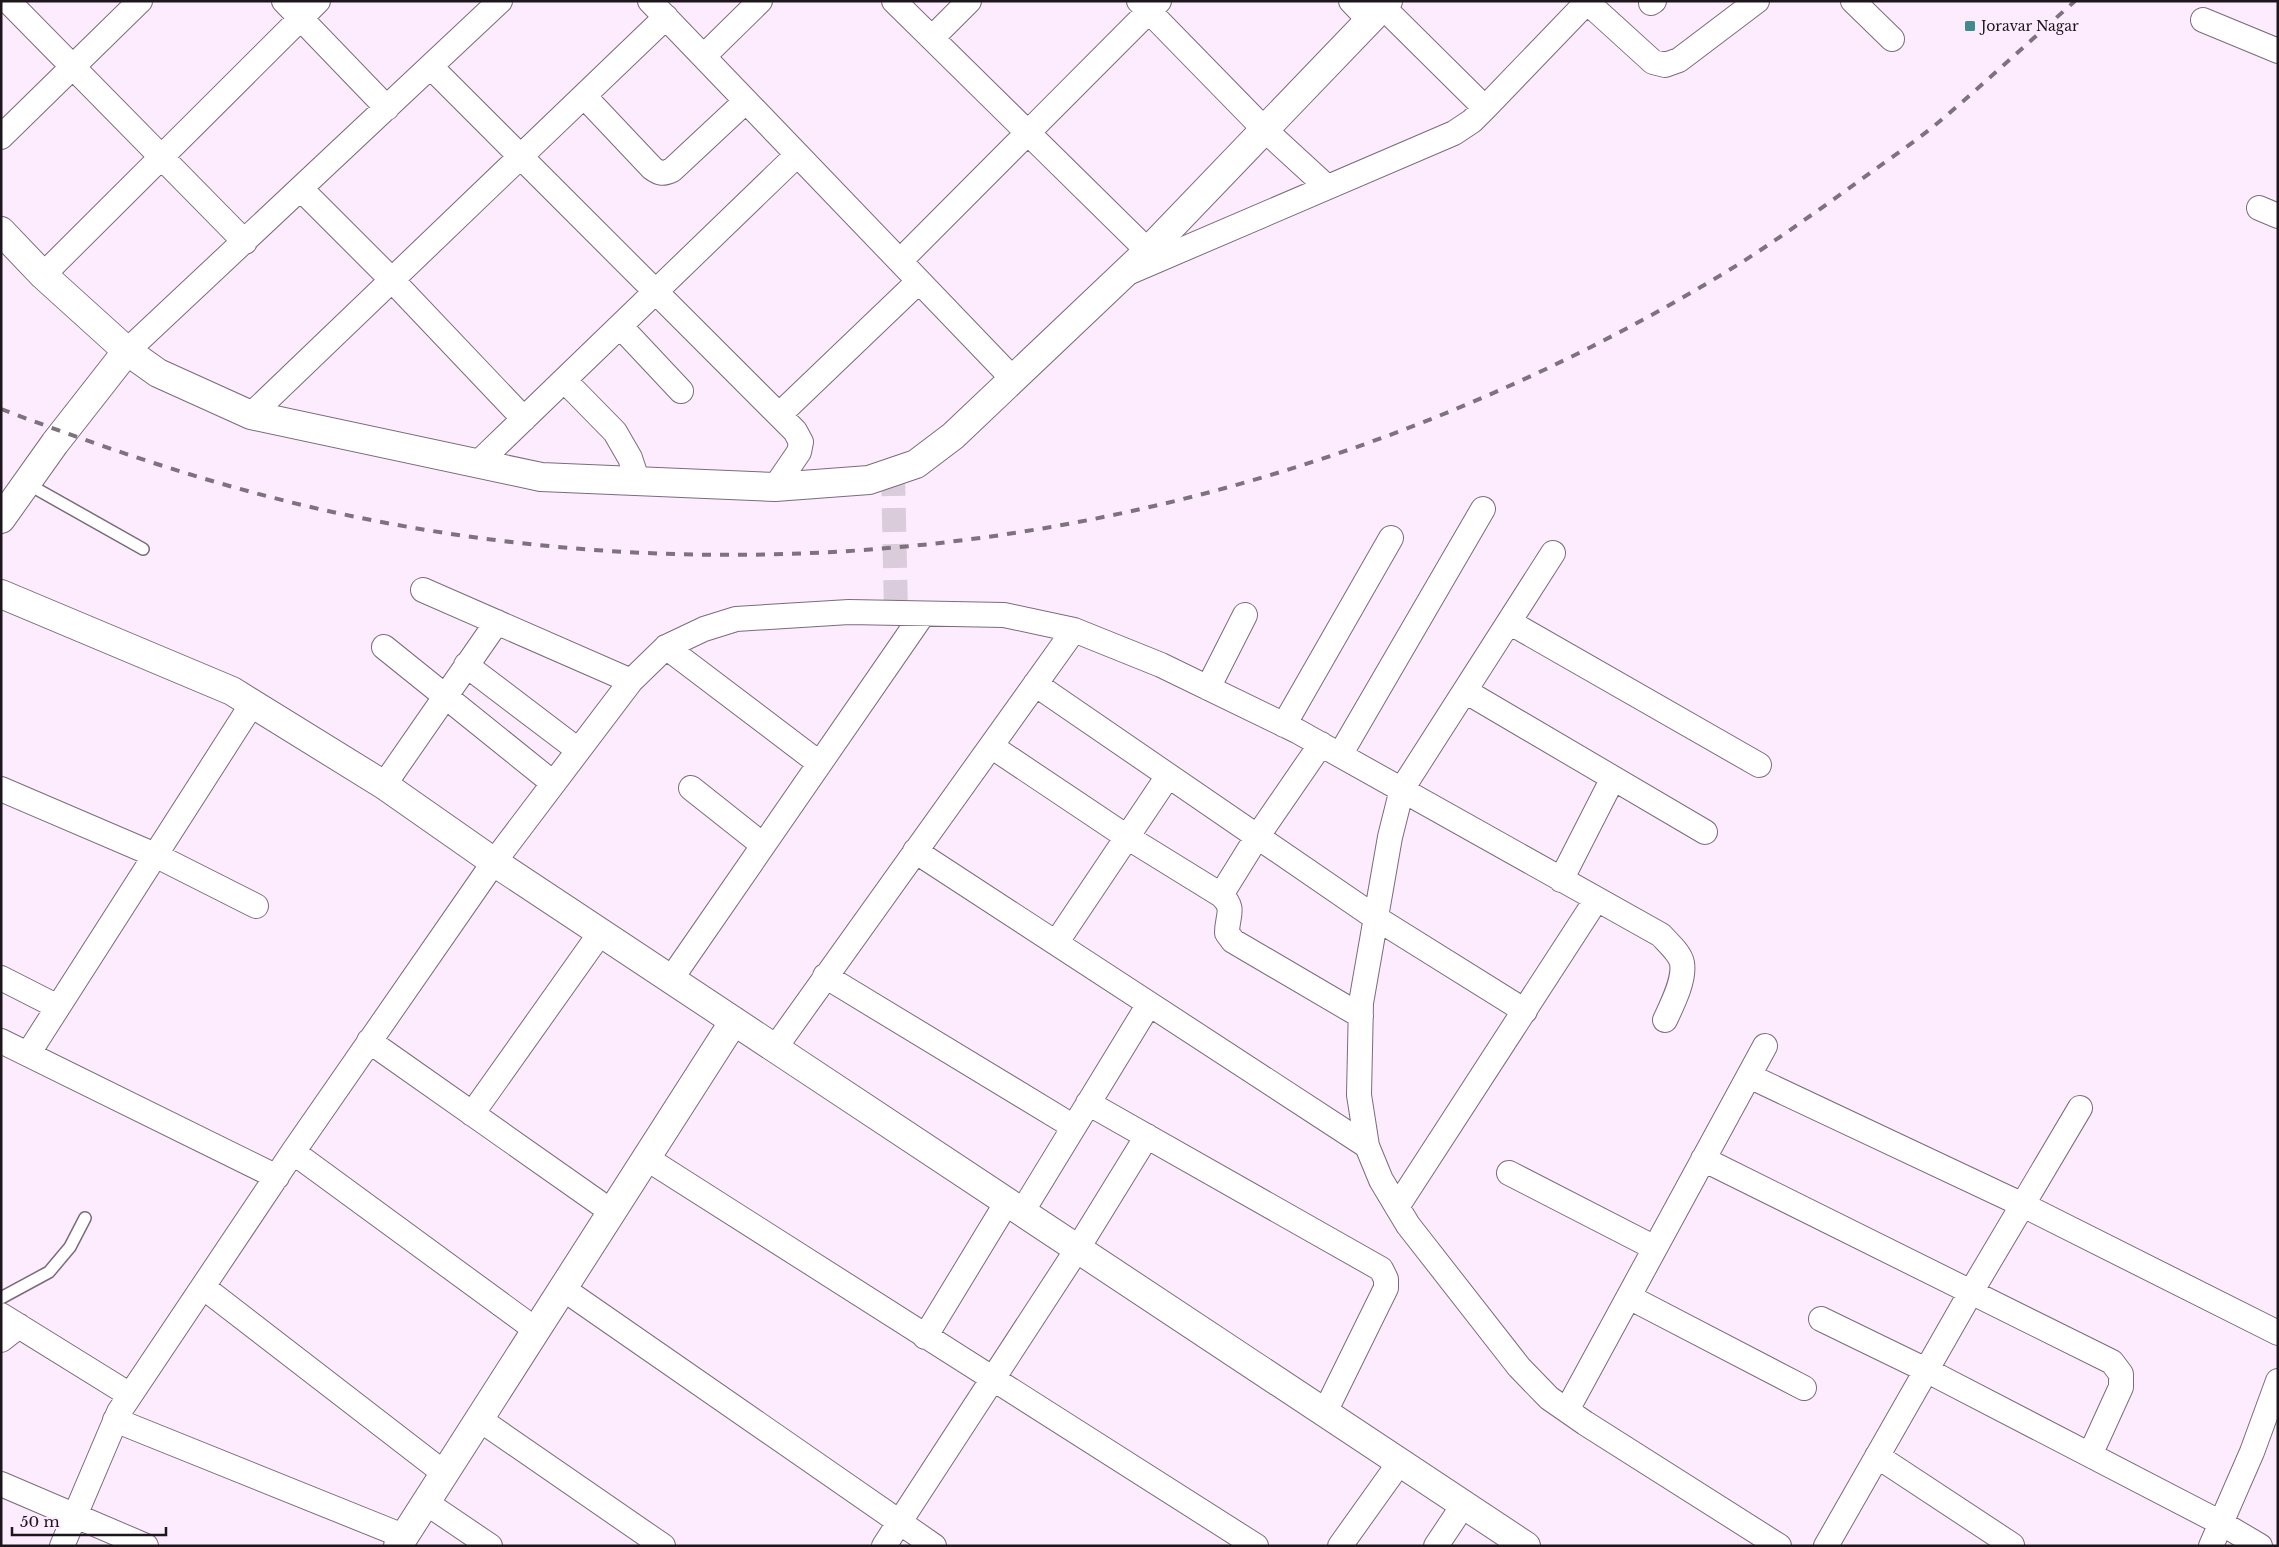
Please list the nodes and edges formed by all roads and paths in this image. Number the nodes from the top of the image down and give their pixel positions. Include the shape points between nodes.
1 (8, 1) edge
2 (140, 1) edge
3 (284, 1) edge
4 (318, 1) edge
5 (500, 1) edge
6 (760, 1) edge
7 (894, 1) edge
8 (969, 1) edge
9 (1757, 1) edge
10 (1853, 1) edge
11 (1588, 2) edge
12 (1149, 5) edge
13 (1373, 7) edge
14 (658, 9) edge
15 (301, 18) junction
16 (2203, 20) dead end
17 (932, 38) junction
18 (1892, 39) dead end
19 (2276, 50) edge
20 (704, 56) junction
21 (431, 66) junction
22 (73, 67) junction
23 (584, 96) junction
24 (746, 100) junction
25 (387, 108) junction
26 (1485, 108) junction
27 (1265, 130) junction
28 (1028, 132) junction
29 (1, 137) edge
30 (797, 155) junction
31 (162, 157) junction
32 (521, 157) junction
33 (1327, 187) junction
34 (301, 189) junction
35 (1, 231) edge
36 (245, 242) junction
37 (1148, 250) junction
38 (900, 261) junction
39 (43, 275) junction
40 (1121, 276) junction
41 (392, 280) junction
42 (919, 281) junction
43 (656, 292) junction
44 (620, 326) junction
45 (127, 351) junction
46 (1013, 379) junction
47 (564, 380) junction
48 (681, 391) dead end
49 (250, 415) junction
50 (779, 415) junction
51 (524, 419) junction
52 (477, 464) junction
53 (638, 482) junction
54 (26, 483) junction
55 (775, 487) junction
56 (1483, 509) dead end
57 (1, 519) edge
58 (1391, 538) dead end
59 (143, 548) dead end
60 (1553, 553) dead end
61 (423, 590) dead end
62 (1, 594) edge
63 (924, 614) junction
64 (1245, 615) dead end
65 (496, 622) junction
66 (1509, 622) junction
67 (1074, 630) junction
68 (384, 647) dead end
69 (666, 647) junction
70 (466, 665) junction
71 (631, 681) junction
72 (1035, 684) junction
73 (1208, 688) junction
74 (1465, 691) junction
75 (444, 696) junction
76 (252, 704) junction
77 (1284, 725) junction
78 (991, 746) junction
79 (578, 750) junction
80 (1330, 750) junction
81 (819, 763) junction
82 (1758, 765) dead end
83 (1168, 776) junction
84 (1613, 778) junction
85 (553, 783) junction
86 (384, 785) junction
87 (690, 788) dead end
88 (1, 789) edge
89 (1402, 789) junction
90 (1706, 832) dead end
91 (1257, 836) junction
92 (1127, 837) junction
93 (763, 845) junction
94 (915, 851) junction
95 (155, 855) junction
96 (494, 862) junction
97 (1561, 880) junction
98 (1221, 895) junction
99 (1596, 900) junction
100 (256, 906) dead end
101 (1376, 918) junction
102 (601, 932) junction
103 (1056, 943) junction
104 (825, 976) junction
105 (1, 978) edge
106 (671, 979) junction
107 (1149, 1004) junction
108 (58, 1008) junction
109 (1524, 1010) junction
110 (1361, 1016) junction
111 (1665, 1020) dead end
112 (734, 1021) junction
113 (1, 1041) edge
114 (369, 1041) junction
115 (1765, 1046) dead end
116 (776, 1048) junction
117 (28, 1054) junction
118 (1749, 1076) junction
119 (1088, 1103) junction
120 (2080, 1108) dead end
121 (472, 1114) junction
122 (1074, 1127) junction
123 (1147, 1136) junction
124 (1367, 1146) junction
125 (293, 1152) junction
126 (646, 1158) junction
127 (1704, 1159) junction
128 (1509, 1173) dead end
129 (277, 1177) junction
130 (2023, 1205) junction
131 (1015, 1207) junction
132 (1398, 1207) junction
133 (612, 1212) junction
134 (85, 1218) dead end
135 (1078, 1248) junction
136 (1655, 1248) junction
137 (203, 1287) junction
138 (562, 1288) junction
139 (1971, 1292) junction
140 (1629, 1297) junction
141 (1, 1298) edge
142 (1821, 1319) dead end
143 (7, 1327) edge
144 (536, 1330) junction
145 (2278, 1333) edge
146 (925, 1337) junction
147 (1926, 1370) junction
148 (992, 1380) junction
149 (1804, 1388) dead end
150 (2276, 1393) edge
151 (130, 1395) junction
152 (1567, 1410) junction
153 (1325, 1412) junction
154 (479, 1419) junction
155 (115, 1420) junction
156 (2090, 1455) junction
157 (1878, 1456) junction
158 (1400, 1462) junction
159 (444, 1473) junction
160 (1, 1484) edge
161 (426, 1502) junction
162 (1464, 1504) junction
163 (76, 1514) junction
164 (900, 1521) junction
165 (2221, 1523) junction
166 (400, 1541) edge
167 (2012, 1545) edge
168 (62, 1546) edge
169 (146, 1546) edge
170 (490, 1546) edge
171 (663, 1546) edge
172 (884, 1546) edge
173 (934, 1546) edge
174 (1256, 1546) edge
175 (1340, 1546) edge
176 (1436, 1546) edge
177 (1526, 1546) edge
178 (1779, 1546) edge
179 (1826, 1546) edge
180 (2211, 1546) edge
181 (2260, 1546) edge

1 - 22 street
2 - 22 street
3 - 15 street
4 - 15 street
5 - 21 street
6 - 20 street
7 - 17 street
8 - 17 street
9 - 11 street via 1679,60 1664,66 1653,62
10 - 18 street
11 - 26 street
12 - 27 street
12 - 28 street
13 - 26 street
13 - 27 street
14 - 20 street
14 - 23 street
15 - 25 street
15 - 31 street
16 - 19 street
17 - 28 street
20 - 24 street
21 - 25 street
21 - 32 street
22 - 29 street
22 - 31 street
23 - 24 street via 652,168 664,174
23 - 32 street
24 - 30 street
25 - 34 street
26 - 33 street via 1454,133
27 - 33 street
27 - 37 street
28 - 37 street
28 - 38 street
30 - 38 street
30 - 43 street
31 - 36 street
31 - 39 street
32 - 41 street
32 - 43 street
33 - 40 street
34 - 36 street
34 - 41 street
35 - 39 street
36 - 45 street
37 - 40 street
38 - 42 street
39 - 45 street
40 - 46 street
41 - 49 street
41 - 51 street
42 - 46 street
42 - 50 street
43 - 44 street
43 - 50 street
44 - 47 street
44 - 48 street
45 - 49 street via 158,373
45 - 54 street
46 - 55 street via 953,436 916,464 869,480
47 - 51 street
47 - 53 street via 615,432 630,458
49 - 52 street
50 - 55 street via 801,442 799,452
51 - 52 street
52 - 53 street via 541,477
53 - 55 street
54 - 57 street
54 - 59 lane
56 - 80 street
58 - 77 street
60 - 66 street
61 - 65 street
62 - 76 street via 232,692
63 - 67 street via 1004,615
63 - 69 street via 849,612 736,619 704,629
63 - 81 street
64 - 73 street
65 - 70 street
65 - 71 street
66 - 74 street
66 - 82 street
67 - 72 street
67 - 73 street
68 - 75 street
69 - 71 street
69 - 81 street
70 - 75 street
70 - 79 street
71 - 79 street
72 - 78 street
72 - 83 street
73 - 77 street
74 - 84 street
74 - 89 street
75 - 85 street
75 - 86 street
76 - 86 street
76 - 95 street
77 - 80 street
78 - 92 street
78 - 94 street
79 - 85 street
80 - 89 street
80 - 91 street
81 - 93 street
83 - 91 street
83 - 92 street
84 - 90 street
84 - 97 street
85 - 96 street
86 - 96 street
87 - 93 street
88 - 95 street
89 - 97 street
89 - 101 street
91 - 98 street
91 - 101 street
92 - 98 street
92 - 103 street
93 - 106 street
94 - 103 street
94 - 104 street
95 - 100 street
95 - 108 street
96 - 102 street
96 - 114 street
97 - 99 street
98 - 110 street via 1229,903 1231,911 1228,933 1232,940
99 - 109 street
99 - 111 street via 1661,935 1677,953 1682,964 1680,986
101 - 109 street
101 - 110 street
102 - 106 street
102 - 121 street
103 - 107 street
104 - 116 street
104 - 122 street
105 - 108 street
106 - 112 street
107 - 119 street
107 - 124 street
108 - 117 street
109 - 132 street
110 - 124 street via 1359,1095
112 - 116 street
112 - 126 street
113 - 117 street
114 - 121 street
114 - 125 street
115 - 118 street
116 - 131 street
117 - 129 street
118 - 127 street
118 - 130 street
119 - 122 street
119 - 123 street
120 - 130 street
121 - 133 street
122 - 131 street
123 - 135 street
123 - 153 street via 1381,1269 1386,1288
124 - 132 street via 1381,1180
125 - 129 street
125 - 144 street
126 - 133 street
126 - 146 street
127 - 136 street
127 - 139 street
128 - 136 street
129 - 137 street
130 - 139 street
130 - 145 street
131 - 135 street
131 - 146 street
132 - 152 street via 1408,1225 1519,1367 1549,1398
133 - 138 street
134 - 141 lane via 70,1247 49,1272
135 - 148 street
135 - 153 street
136 - 140 street
137 - 151 street
137 - 159 street
138 - 144 street
138 - 164 street
139 - 147 street
139 - 156 street via 2112,1362 2121,1374 2121,1387
140 - 149 street
140 - 152 street
142 - 147 street
143 - 151 street
144 - 154 street
146 - 148 street
147 - 156 street
147 - 157 street
148 - 164 street
148 - 174 street
150 - 165 street
151 - 155 street
152 - 178 street
153 - 158 street
154 - 159 street
154 - 171 street
155 - 163 street
155 - 166 street
156 - 165 street
157 - 167 street
157 - 179 street
158 - 162 street
158 - 175 street
159 - 161 street
160 - 163 street
161 - 166 street
161 - 170 street
162 - 176 street
162 - 177 street
163 - 168 street
163 - 169 street
164 - 172 street
164 - 173 street
165 - 180 street
165 - 181 street

